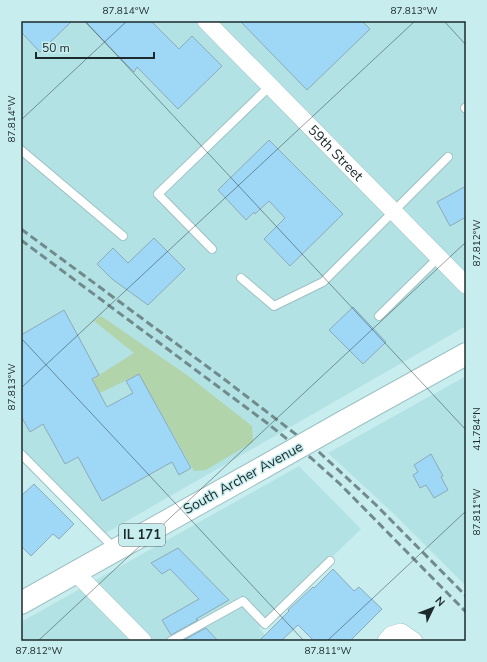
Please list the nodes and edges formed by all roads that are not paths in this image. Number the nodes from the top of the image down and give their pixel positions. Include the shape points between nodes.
1 (206, 21) edge
2 (270, 86) junction
3 (21, 150) edge
4 (448, 157) dead end
5 (394, 212) junction
6 (123, 236) dead end
7 (212, 250) dead end
8 (439, 257) junction
9 (241, 278) dead end
10 (466, 285) edge
11 (379, 316) dead end
12 (466, 354) edge
13 (21, 454) edge
14 (24, 463) edge
15 (116, 549) junction
16 (330, 561) dead end
17 (75, 572) junction
18 (21, 603) edge
19 (413, 640) edge
20 (143, 641) edge
21 (171, 641) edge
22 (386, 641) edge

1 - 2 street, 59th Street
2 - 5 street, 59th Street
2 - 7 lane via 158,194
3 - 6 lane
4 - 5 lane
5 - 8 street, 59th Street
5 - 9 lane via 323,282 274,306
8 - 10 street, 59th Street
8 - 11 lane
12 - 15 main road, South Archer Avenue / IL 171, bridge
13 - 14 lane
14 - 15 lane
15 - 17 main road, South Archer Avenue / IL 171
16 - 21 lane via 265,624 243,601
17 - 18 main road, South Archer Avenue / IL 171
17 - 20 street
19 - 22 street via 401,632 391,635

